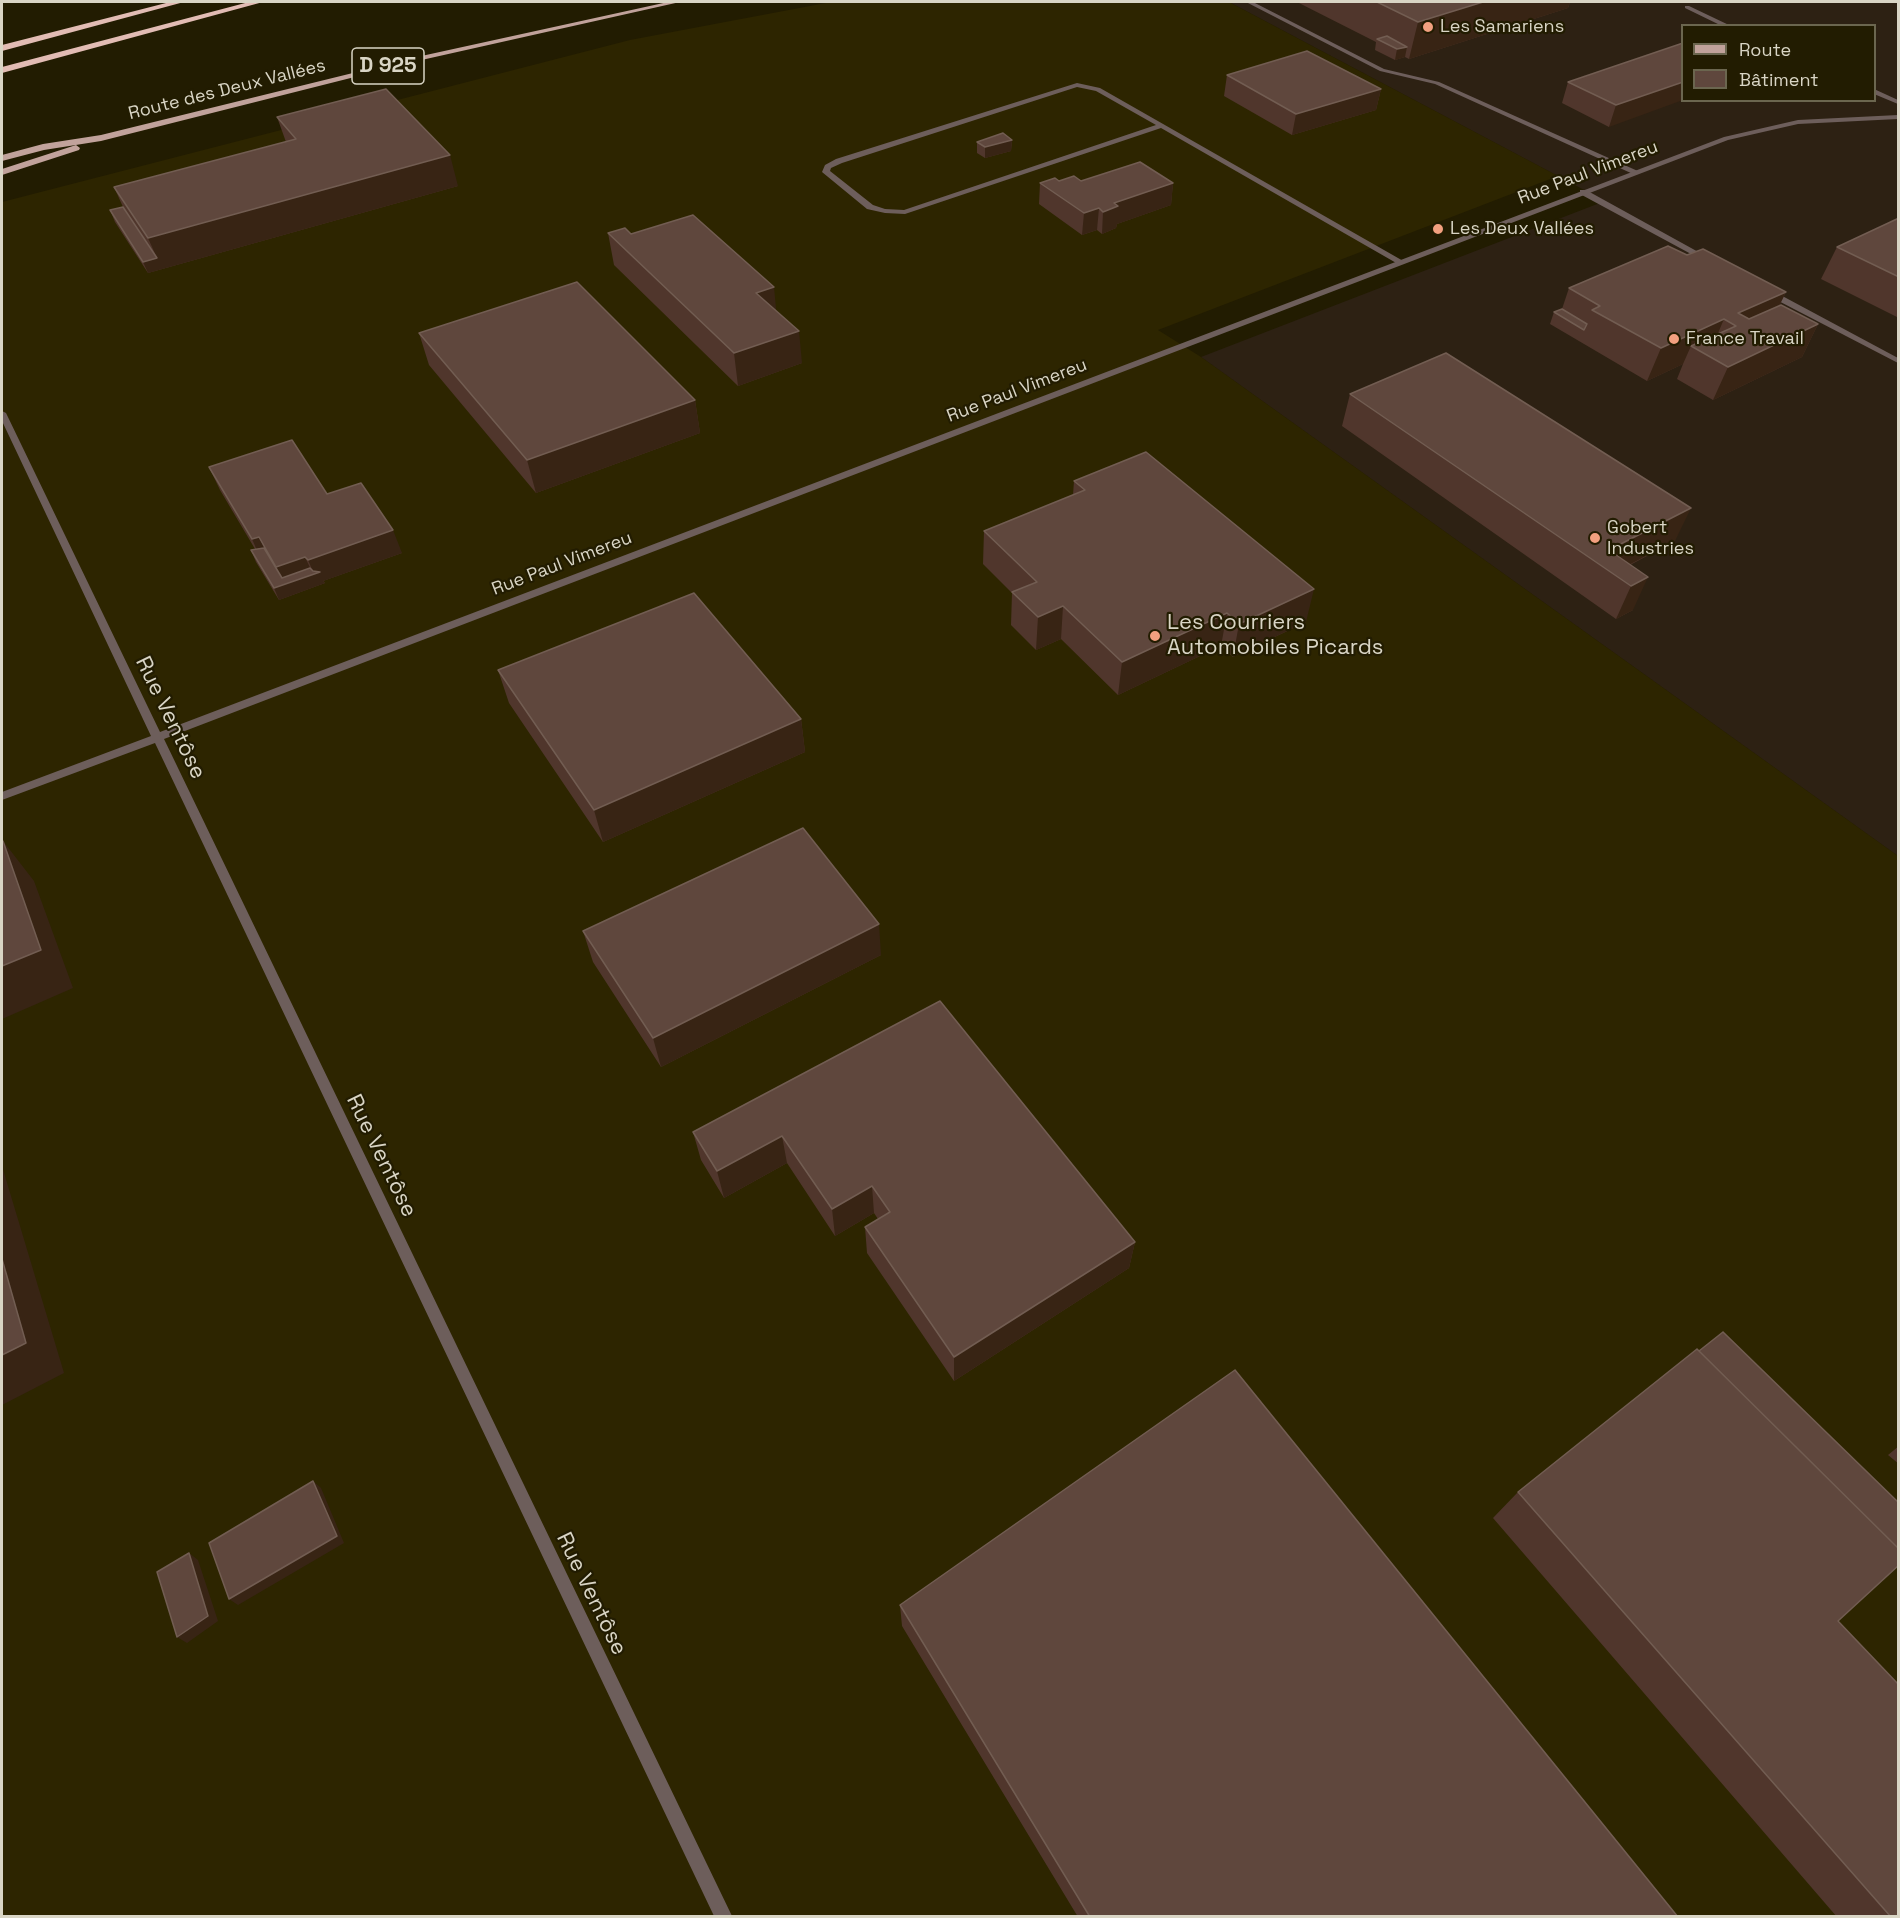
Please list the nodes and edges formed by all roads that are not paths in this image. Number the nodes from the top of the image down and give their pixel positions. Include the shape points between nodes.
1 (179, 2) edge
2 (258, 2) edge
3 (676, 2) edge
4 (1249, 2) edge
5 (1687, 7) dead end
6 (1724, 24) edge
7 (2, 48) edge
8 (2, 70) edge
9 (1876, 91) edge
10 (1899, 102) edge
11 (1899, 117) edge
12 (1160, 126) junction
13 (101, 138) junction
14 (2, 158) edge
15 (2, 172) edge
16 (1636, 172) junction
17 (1583, 192) junction
18 (1401, 262) junction
19 (1720, 266) edge
20 (1762, 288) edge
21 (1899, 362) edge
22 (2, 413) edge
23 (156, 738) junction
24 (2, 796) edge
25 (723, 1917) edge

1 - 7 highway
2 - 8 highway
3 - 13 main road, Route des Deux Vallées / D 925 via 426,57
4 - 16 street via 1382,70 1437,83
5 - 6 street
9 - 10 street
11 - 16 street, Rue Paul Vimereu via 1798,122 1762,128
12 - 12 street via 1098,89 1077,85 839,161 826,172 870,207 905,212
12 - 18 street
13 - 14 main road, Route des Deux Vallées / D 925
13 - 15 main road, Route des Deux Vallées / D 925
16 - 17 street, Rue Paul Vimereu
17 - 18 street, Rue Paul Vimereu
17 - 19 street
18 - 23 street, Rue Paul Vimereu
20 - 21 street
22 - 23 street, Rue Ventôse
23 - 24 street, Rue Paul Vimereu
23 - 25 street, Rue Ventôse

